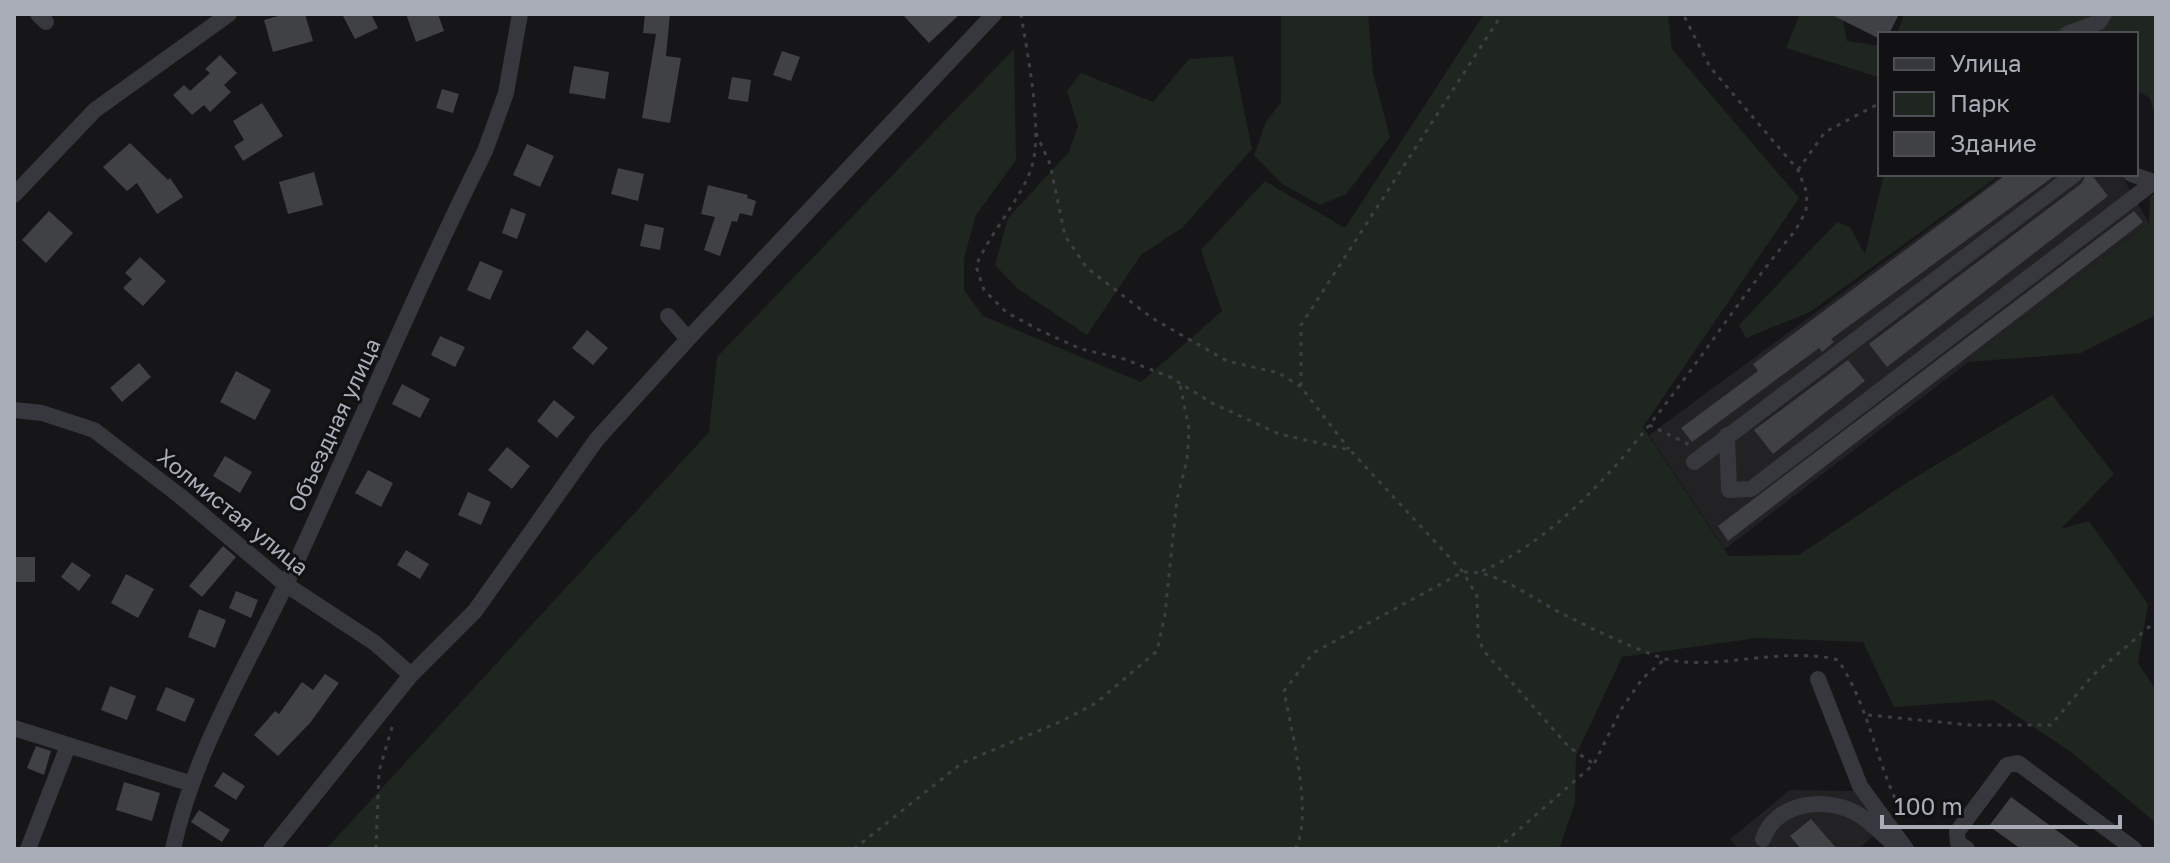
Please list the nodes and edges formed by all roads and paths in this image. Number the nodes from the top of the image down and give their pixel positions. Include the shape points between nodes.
1 (229, 14) edge
2 (520, 14) edge
3 (994, 14) edge
4 (1021, 14) edge
5 (1502, 14) edge
6 (1683, 14) edge
7 (2104, 14) edge
8 (2072, 32) edge
9 (1878, 104) edge
10 (1035, 129) junction
11 (1798, 170) junction
12 (2072, 176) edge
13 (2155, 182) edge
14 (14, 195) edge
15 (668, 316) dead end
16 (688, 339) junction
17 (1179, 383) junction
18 (1301, 387) junction
19 (14, 410) edge
20 (1649, 425) junction
21 (1727, 435) junction
22 (1350, 450) junction
23 (1699, 457) joint
24 (1482, 571) junction
25 (1463, 572) junction
26 (285, 584) junction
27 (2156, 621) edge
28 (411, 675) junction
29 (1818, 679) dead end
30 (395, 696) junction
31 (1867, 715) dead end
32 (14, 728) edge
33 (68, 746) junction
34 (1594, 764) junction
35 (192, 784) junction
36 (1763, 839) dead end
37 (28, 849) edge
38 (173, 849) edge
39 (271, 849) edge
40 (376, 849) edge
41 (854, 849) edge
42 (1295, 849) edge
43 (1497, 849) edge
44 (1899, 849) edge
45 (1906, 849) edge
46 (1967, 849) edge
47 (2134, 849) edge

1 - 14 street via 95,110
2 - 26 street, Объездная улица via 506,93 485,151
3 - 16 street
4 - 10 path
5 - 18 path via 1301,325
6 - 11 path via 1710,67
7 - 8 street via 2099,22
9 - 11 path via 1825,132
10 - 17 path via 1032,168 976,266 984,290 1006,312 1039,330
10 - 18 path via 1050,164 1065,236 1087,268 1152,318 1227,361 1279,373
11 - 20 path via 1807,193 1806,211 1795,231
12 - 21 street
13 - 21 street via 1751,489 1729,490
15 - 16 street
16 - 28 street via 597,439 475,611
17 - 22 path via 1279,434
17 - 41 path via 1188,417 1187,460 1157,651 1096,703 962,763
18 - 22 path
19 - 26 street, Холмистая улица via 94,430
20 - 23 path
20 - 24 path via 1547,533
21 - 23 street
22 - 25 path
24 - 25 path
24 - 34 path via 1665,659 1643,678 1622,708
25 - 34 path via 1477,596 1483,650 1569,747
25 - 42 path via 1313,653 1284,691 1298,773 1302,837
26 - 28 street, Холмистая улица via 375,643
26 - 35 street, Объездная улица
27 - 31 path via 2092,676 2051,725 1970,725
28 - 30 street
29 - 45 street via 1860,786
30 - 39 street
30 - 40 path via 391,738 379,771
32 - 33 street
33 - 35 street
33 - 37 street
34 - 43 path
35 - 38 street, Объездная улица
36 - 44 street via 1779,814 1802,805 1830,805 1859,814
46 - 47 street via 1958,843 1957,832 2007,765 2018,763

